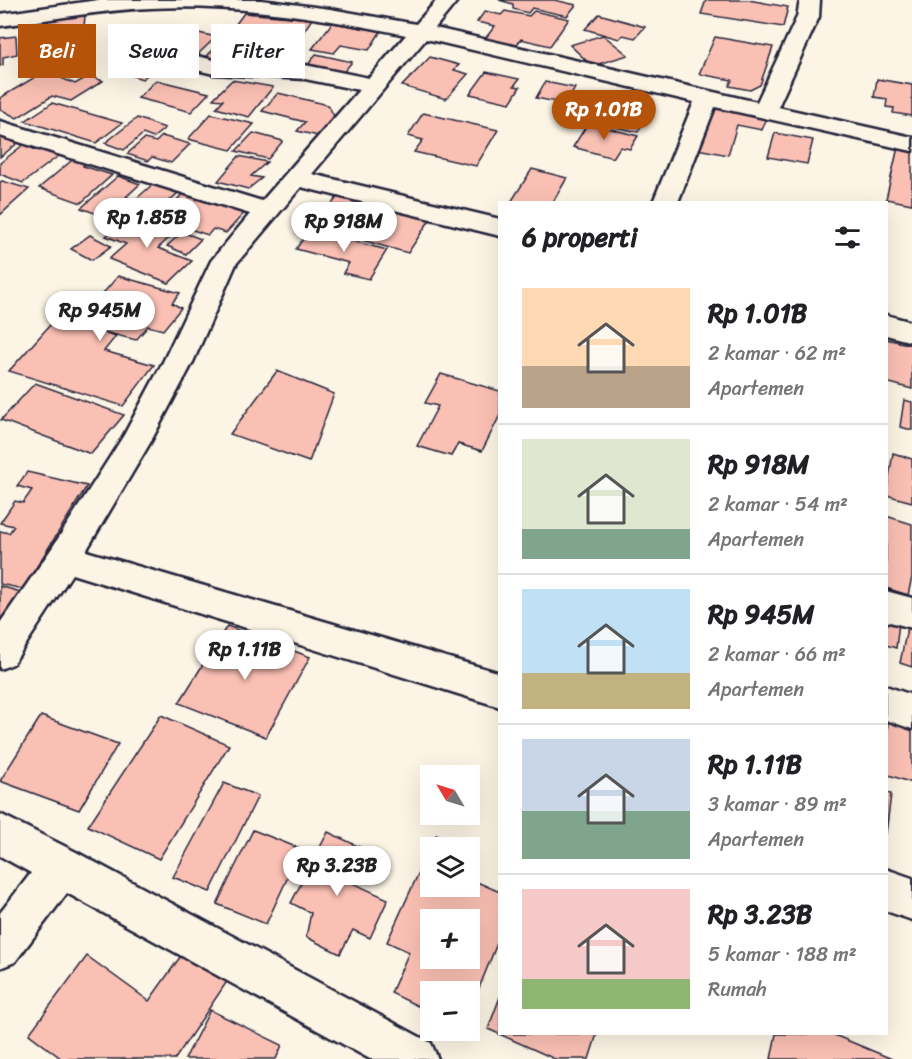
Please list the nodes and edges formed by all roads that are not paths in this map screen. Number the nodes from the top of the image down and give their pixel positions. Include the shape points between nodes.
1 (448, 0) edge
2 (810, 0) edge
3 (0, 21) edge
4 (422, 30) junction
5 (199, 64) edge
6 (375, 86) junction
7 (707, 99) junction
8 (764, 111) junction
9 (0, 128) edge
10 (912, 144) edge
11 (297, 178) junction
12 (665, 201) edge
13 (265, 210) junction
14 (498, 228) edge
15 (888, 326) edge
16 (912, 332) edge
17 (64, 558) junction
18 (888, 607) edge
19 (912, 613) edge
20 (0, 653) edge
21 (498, 689) edge
22 (888, 704) edge
23 (912, 712) edge
24 (0, 834) edge
25 (62, 866) junction
26 (888, 891) edge
27 (912, 899) edge
28 (0, 947) edge
29 (415, 1059) edge

1 - 4 street
2 - 8 street via 808,17
3 - 4 street via 169,1 233,3
4 - 6 street
4 - 7 street
5 - 6 street via 305,72
6 - 11 street
7 - 8 street
7 - 12 street
8 - 10 street
9 - 13 street
11 - 13 street
11 - 14 street
13 - 17 street via 224,261 141,433
15 - 16 street
17 - 20 street
17 - 21 street
18 - 19 street
22 - 23 street
24 - 25 street
25 - 28 street
25 - 29 street
26 - 27 street

